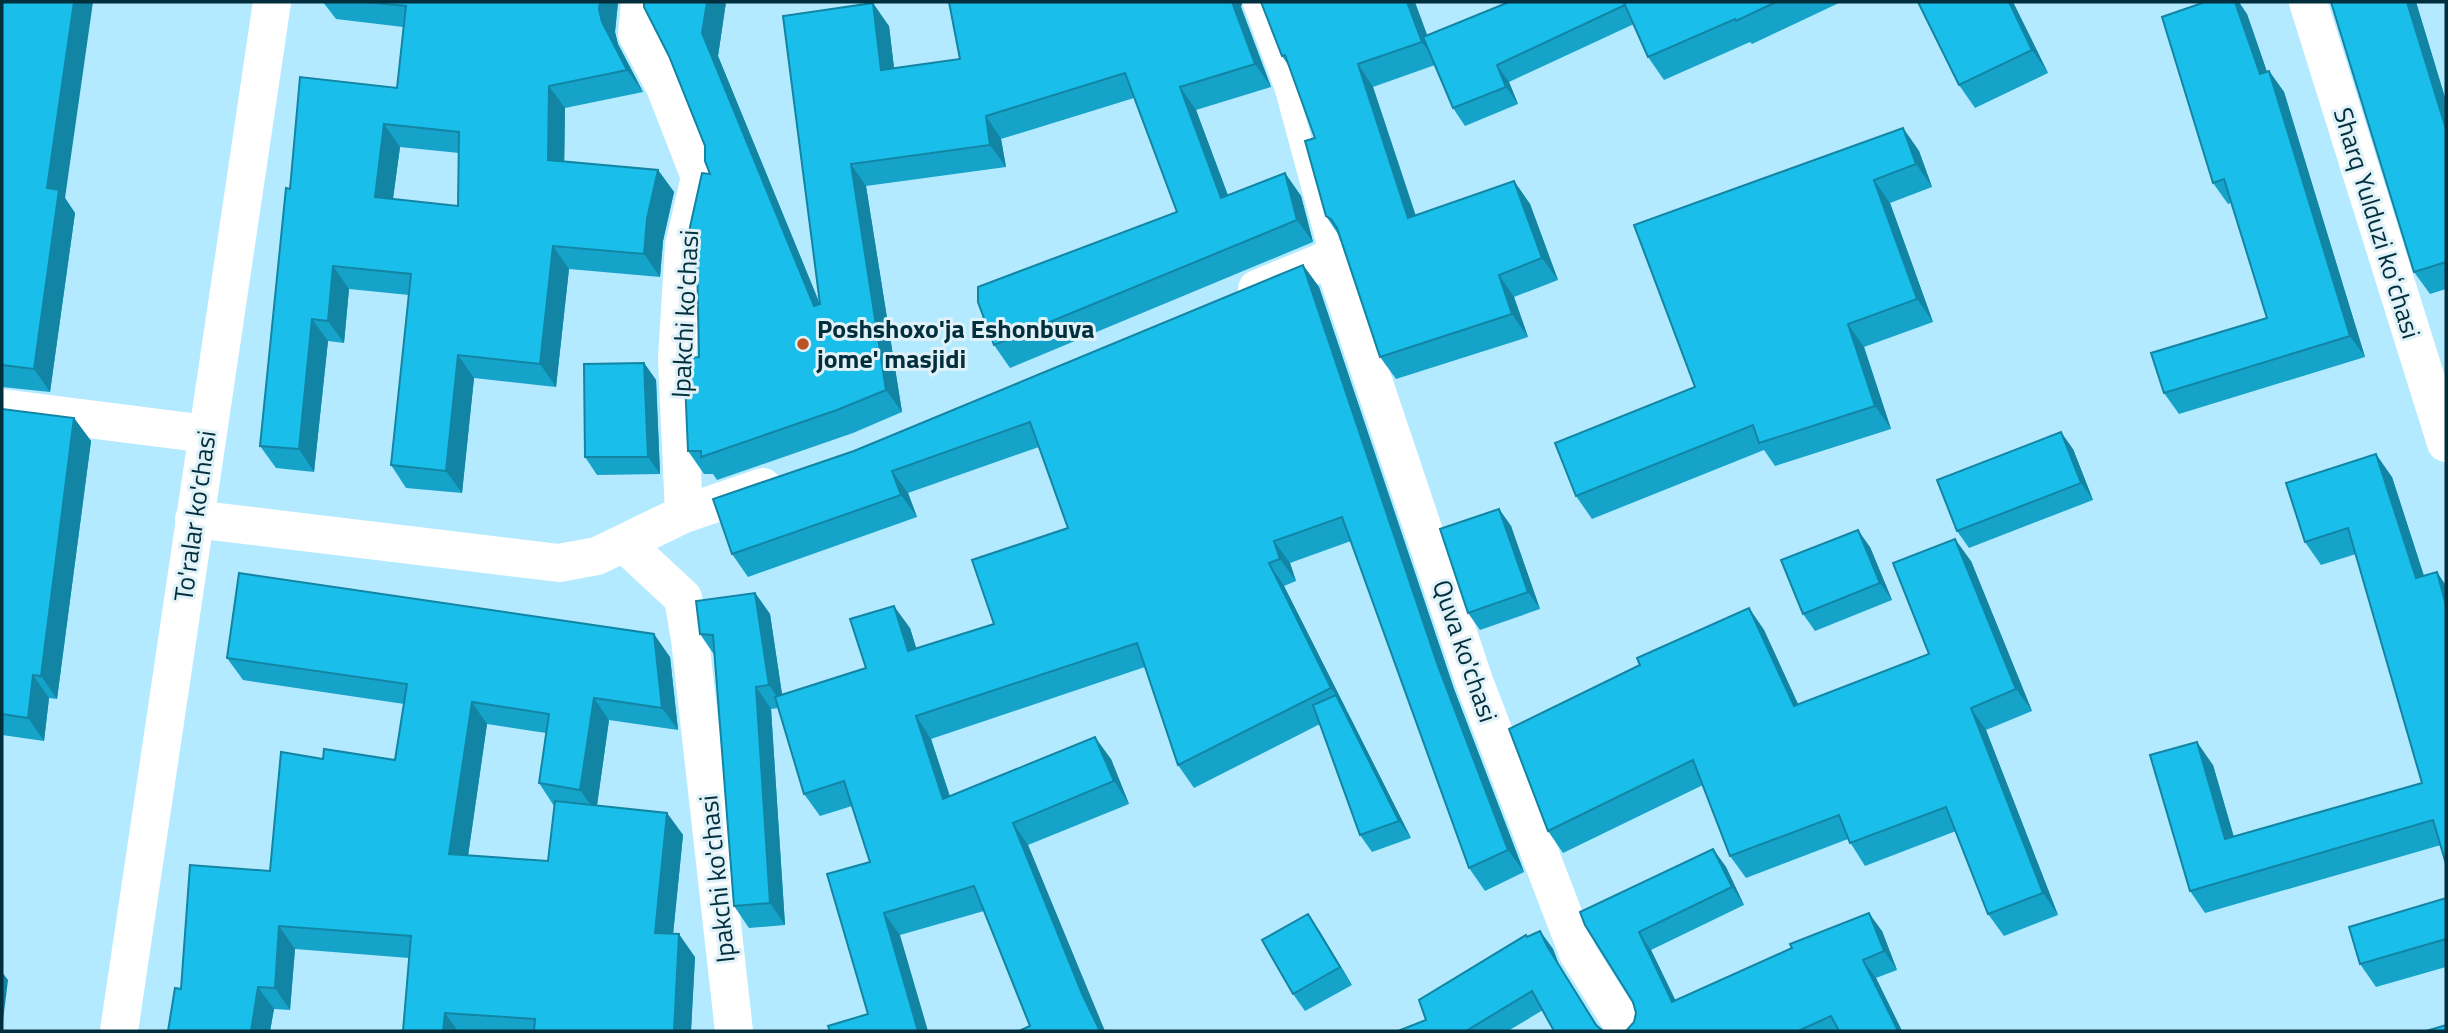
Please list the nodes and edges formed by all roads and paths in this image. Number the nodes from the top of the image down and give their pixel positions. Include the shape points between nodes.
1 (272, 2) edge
2 (640, 2) edge
3 (1254, 2) edge
4 (2308, 2) edge
5 (1332, 258) junction
6 (1230, 300) edge
7 (2, 408) edge
8 (207, 434) junction
9 (2446, 443) edge
10 (798, 475) edge
11 (684, 514) junction
12 (194, 519) junction
13 (624, 543) junction
14 (119, 1031) edge
15 (734, 1031) edge
16 (1627, 1031) edge

1 - 8 street, To'ralar ko'chasi
2 - 11 street, Ipakchi ko'chasi via 637,34 665,87 700,177 684,246 677,359
3 - 5 lane via 1286,88
4 - 9 street, Sharq Yulduzi koʻchasi
5 - 6 street
5 - 16 street, Quva ko'chasi via 1484,707 1578,953
7 - 8 street
8 - 12 street, To'ralar ko'chasi
10 - 11 street
11 - 13 street
12 - 13 street via 559,563 597,556
12 - 14 street, To'ralar ko'chasi
13 - 15 street, Ipakchi ko'chasi via 683,598

